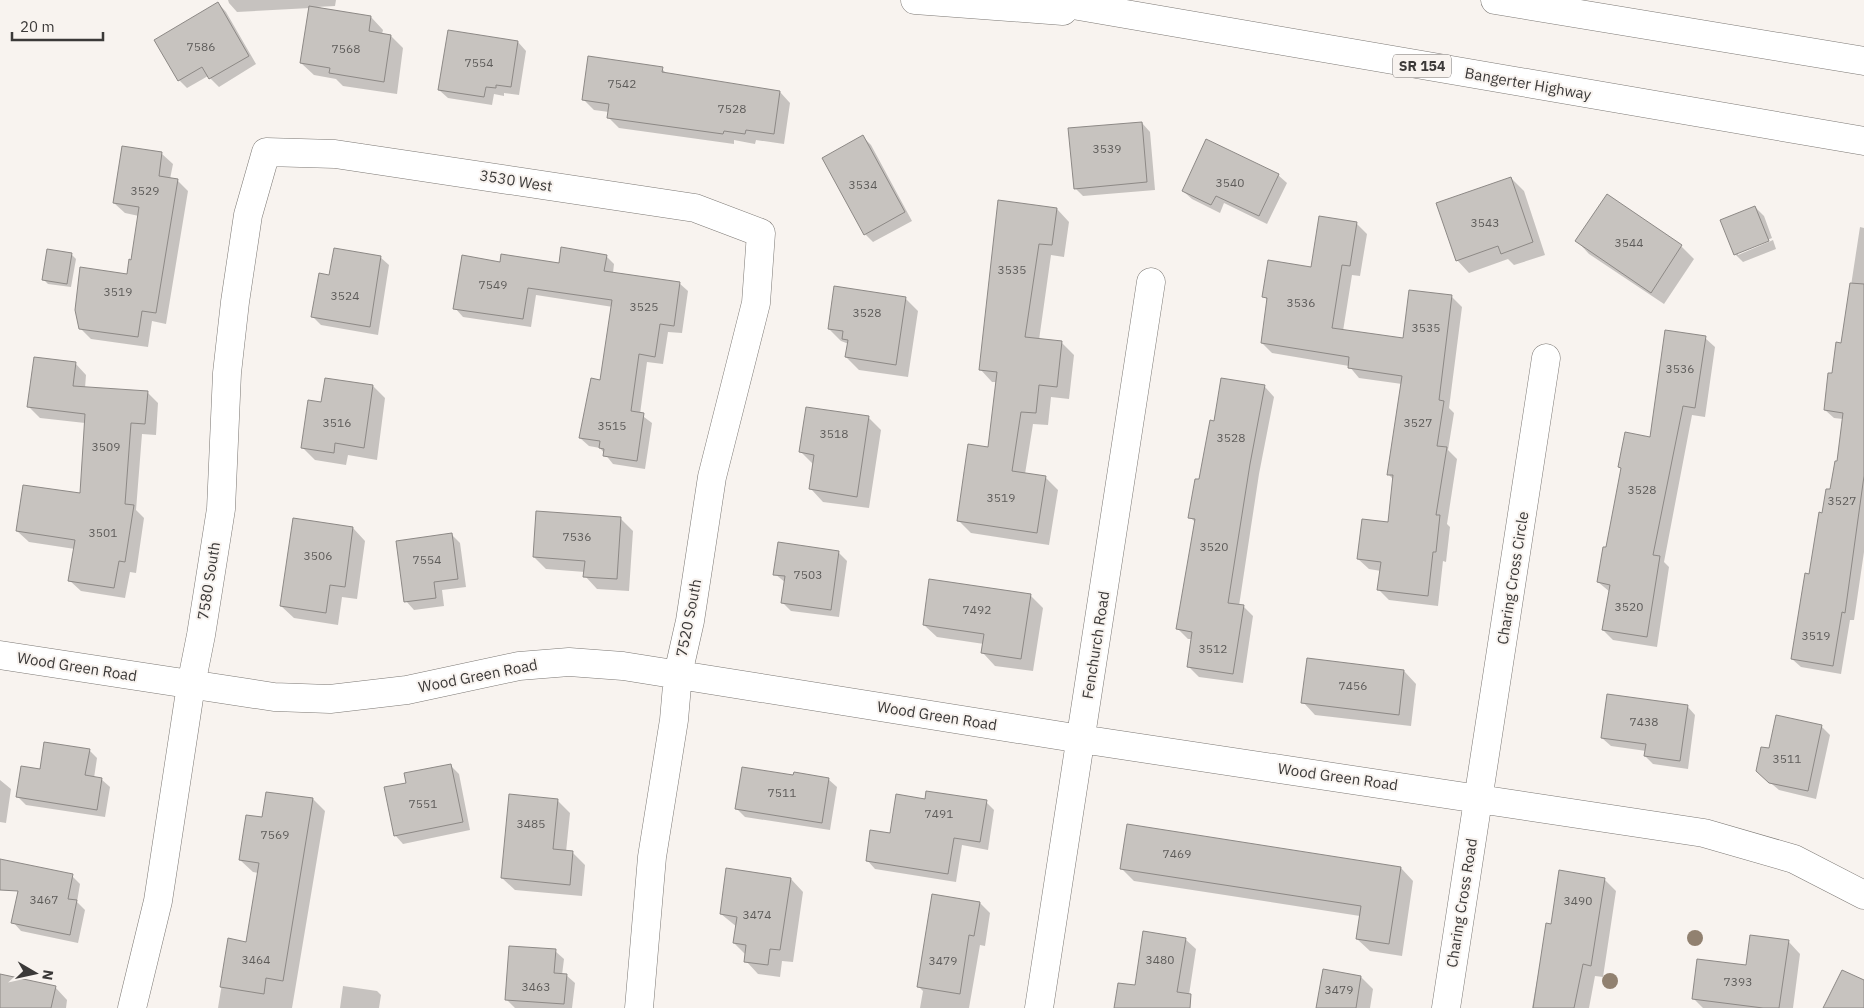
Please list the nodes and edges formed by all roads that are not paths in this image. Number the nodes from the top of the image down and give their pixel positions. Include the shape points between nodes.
1 (915, 0) edge
2 (1044, 0) edge
3 (1496, 0) edge
4 (1580, 0) edge
5 (1148, 18) junction
6 (1646, 26) junction
7 (1864, 61) edge
8 (1864, 141) edge
9 (266, 152) joint
10 (762, 233) joint
11 (1151, 282) dead end
12 (1546, 358) dead end
13 (0, 655) edge
14 (678, 674) junction
15 (191, 685) junction
16 (1081, 740) junction
17 (1480, 798) junction
18 (1864, 895) edge
19 (132, 1008) edge
20 (639, 1008) edge
21 (1039, 1008) edge
22 (1446, 1008) edge

1 - 5 main road
2 - 5 main road, Bangerter Highway / SR 154
3 - 6 main road
4 - 6 main road
5 - 8 main road, Bangerter Highway / SR 154
6 - 7 main road
9 - 10 main road, 3530 West via 335,154 695,208
9 - 15 main road, 7580 South via 248,215 227,373 221,509
10 - 14 main road, 7520 South via 756,303 712,477 690,621
11 - 16 main road, Fenchurch Road
12 - 17 main road, Charing Cross Circle
13 - 15 main road, Wood Green Road
14 - 15 main road, Wood Green Road via 569,662 520,666 407,690 330,699 274,697
14 - 16 main road, Wood Green Road
14 - 20 main road, 7520 South via 650,876
15 - 19 main road, 7580 South via 158,901
16 - 17 main road, Wood Green Road
16 - 21 main road, Fenchurch Road
17 - 18 main road, Wood Green Road via 1704,833 1794,858
17 - 22 main road, Charing Cross Road

